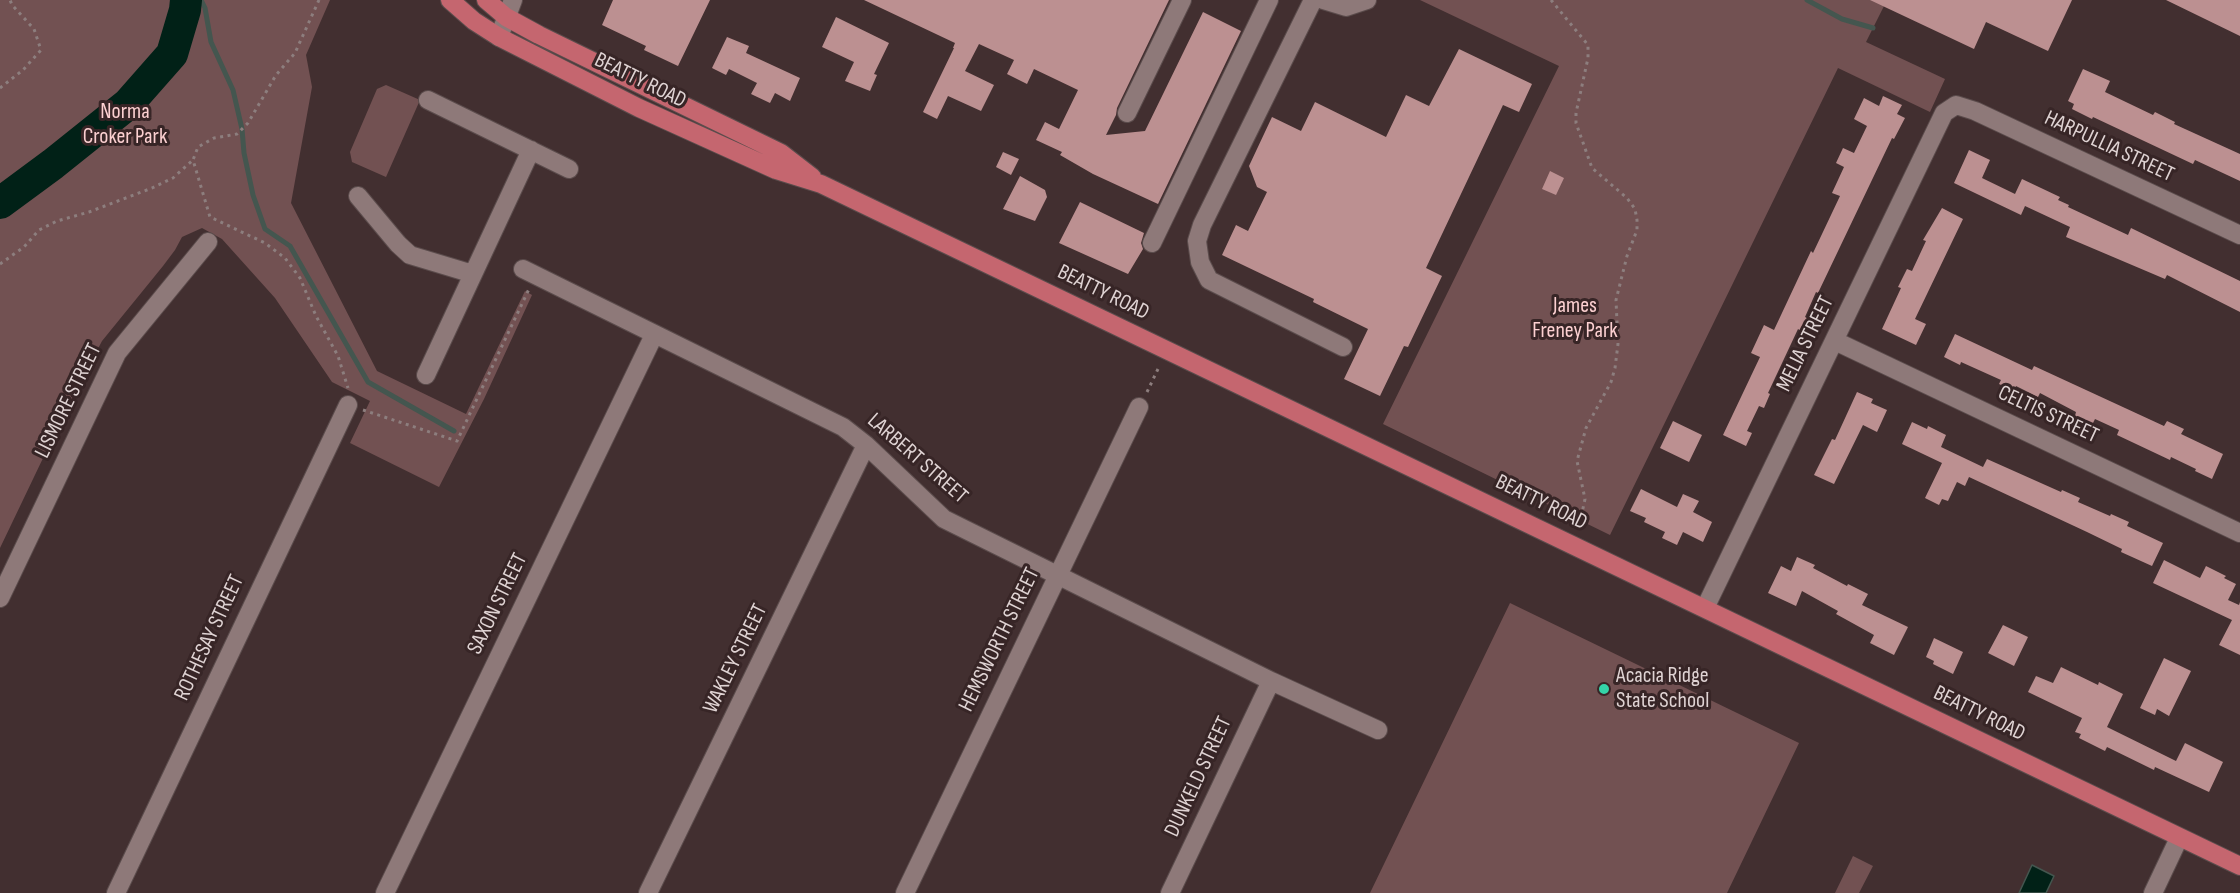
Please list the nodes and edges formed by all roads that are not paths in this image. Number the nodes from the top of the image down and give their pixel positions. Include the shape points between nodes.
1 (450, 0) edge
2 (486, 0) edge
3 (1182, 0) edge
4 (1269, 0) edge
5 (1312, 0) edge
6 (1323, 0) edge
7 (1367, 0) edge
8 (510, 8) edge
9 (499, 37) junction
10 (428, 100) dead end
11 (1956, 105) joint
12 (1127, 113) dead end
13 (531, 150) junction
14 (569, 169) dead end
15 (821, 184) junction
16 (358, 196) dead end
17 (2240, 235) edge
18 (208, 242) dead end
19 (1152, 243) dead end
20 (529, 273) road end
21 (473, 274) junction
22 (654, 335) junction
23 (1835, 341) junction
24 (1343, 347) dead end
25 (426, 375) dead end
26 (348, 405) road end
27 (1139, 407) road end
28 (866, 446) junction
29 (2240, 533) edge
30 (1058, 575) junction
31 (0, 598) edge
32 (1705, 608) junction
33 (1271, 681) junction
34 (1378, 730) dead end
35 (2179, 838) junction
36 (2240, 866) edge
37 (116, 893) edge
38 (385, 893) edge
39 (648, 893) edge
40 (905, 893) edge
41 (1170, 893) edge
42 (2153, 893) edge

1 - 9 main road, BEATTY ROAD
2 - 8 main road, BEATTY ROAD
3 - 12 street
4 - 19 street
5 - 24 street via 1197,241 1200,262 1209,280
6 - 7 street via 1346,7
8 - 9 street
8 - 15 main road, BEATTY ROAD via 539,35 781,153
9 - 15 main road, BEATTY ROAD via 686,130 776,170
10 - 13 street
11 - 17 street, HARPULLIA STREET
11 - 23 street, MELIA STREET via 1944,113
13 - 14 street
13 - 21 street
15 - 32 main road, BEATTY ROAD
16 - 21 street via 410,255
18 - 31 street, LISMORE STREET via 117,352
20 - 22 street, LARBERT STREET
21 - 25 street
22 - 28 street, LARBERT STREET via 843,427
22 - 38 street, SAXON STREET
23 - 29 street, CELTIS STREET
23 - 32 street, MELIA STREET
26 - 37 street, ROTHESAY STREET
27 - 30 street, HEMSWORTH STREET
28 - 30 street, LARBERT STREET via 944,519
28 - 39 street, WAKLEY STREET
30 - 33 street, LARBERT STREET
30 - 40 street, HEMSWORTH STREET
32 - 35 main road, BEATTY ROAD
33 - 34 street, LARBERT STREET
33 - 41 street, DUNKELD STREET
35 - 36 main road, BEATTY ROAD
35 - 42 street

